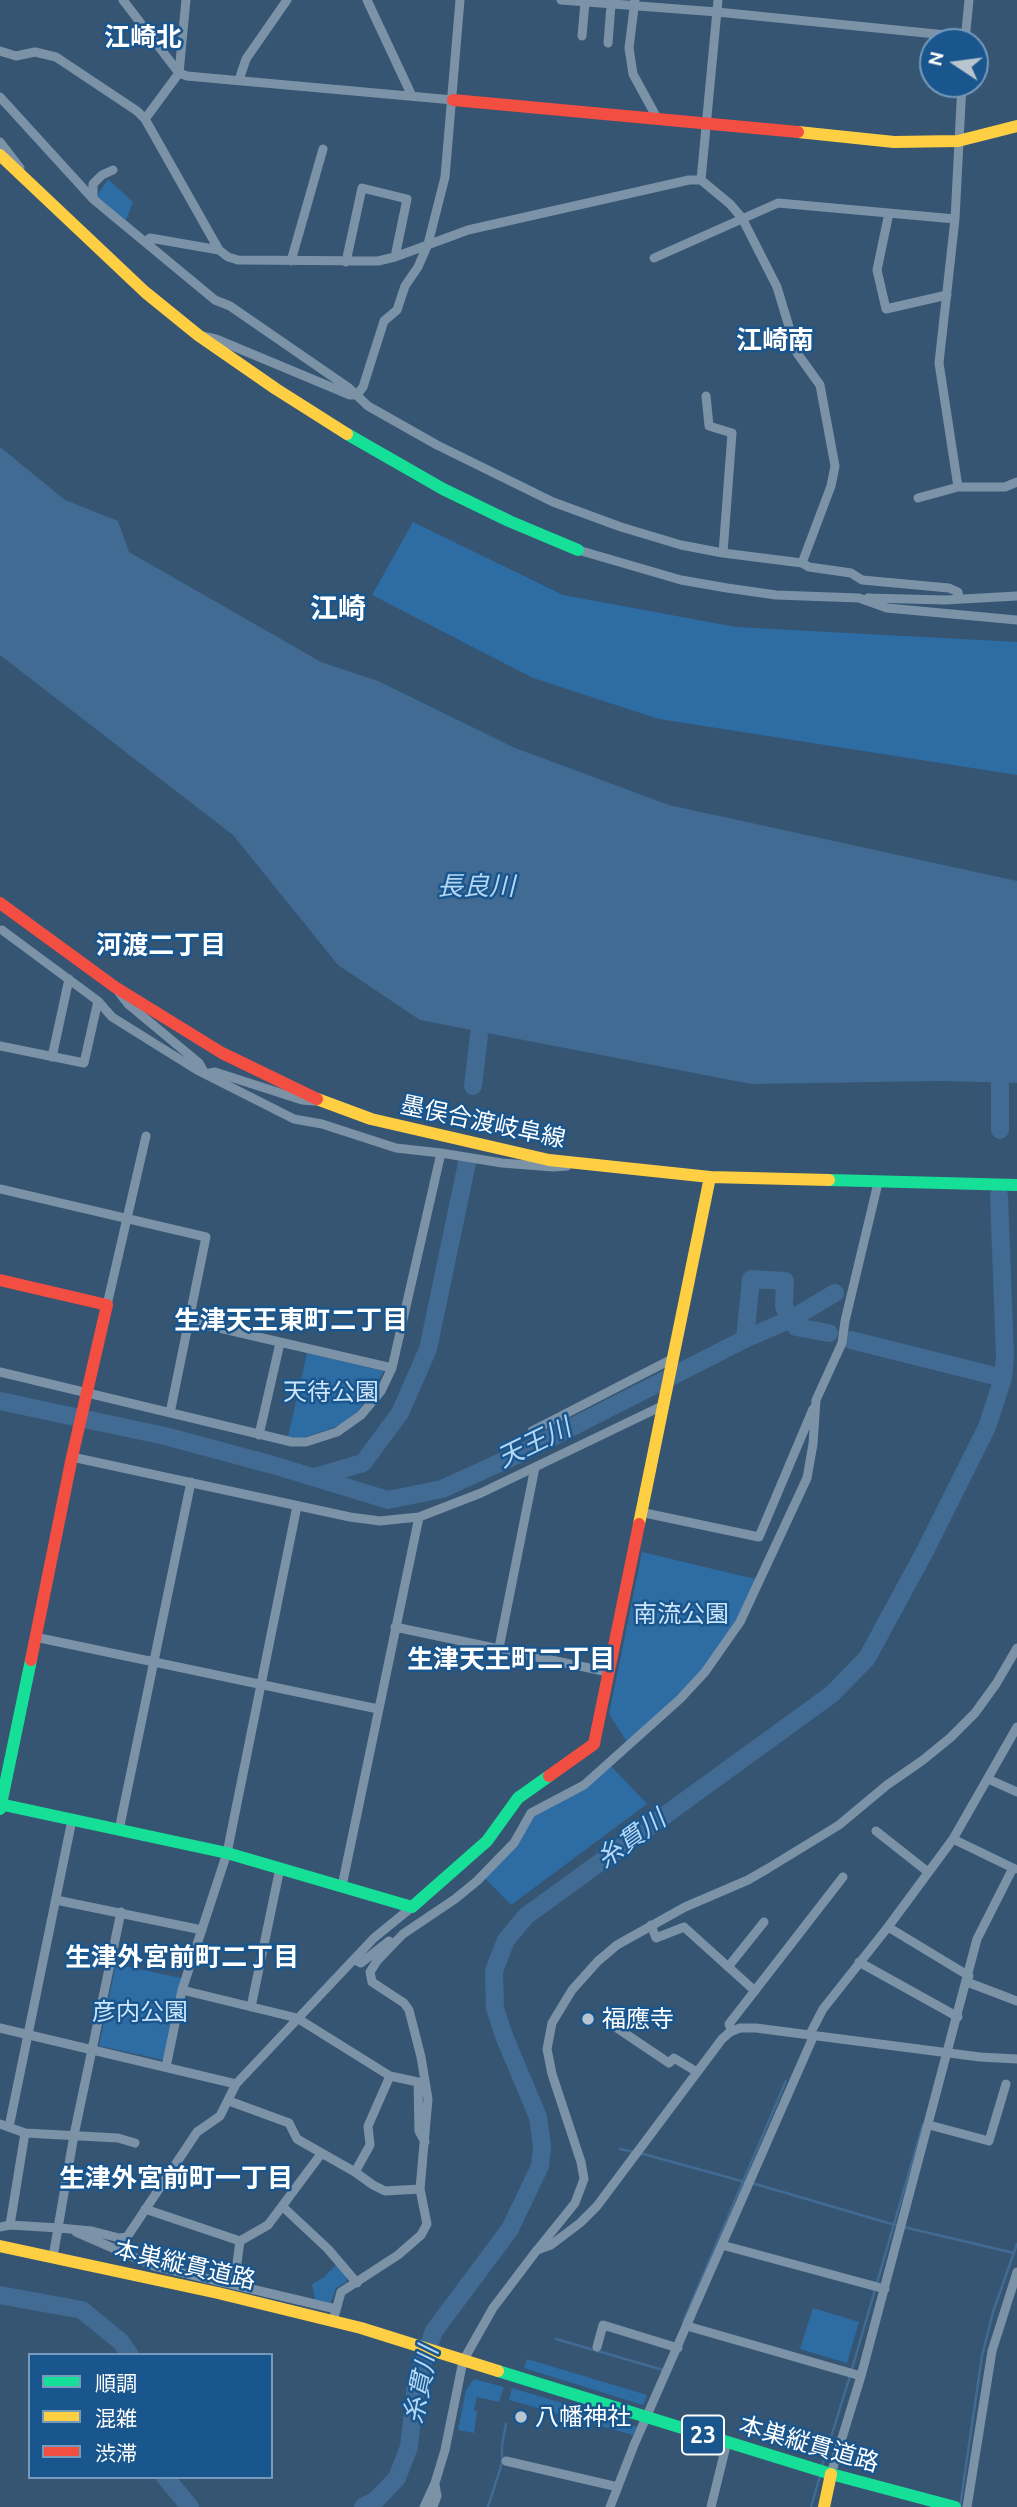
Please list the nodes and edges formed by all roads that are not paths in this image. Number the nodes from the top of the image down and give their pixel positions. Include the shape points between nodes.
1 (123, 0) edge
2 (186, 0) edge
3 (287, 0) edge
4 (367, 0) edge
5 (460, 0) edge
6 (561, 0) edge
7 (718, 0) edge
8 (969, 0) edge
9 (585, 2) junction
10 (634, 4) edge
11 (611, 5) junction
12 (717, 12) junction
13 (966, 28) edge
14 (919, 34) edge
15 (582, 36) dead end
16 (608, 43) dead end
17 (0, 51) edge
18 (179, 73) junction
19 (239, 80) junction
20 (412, 96) junction
21 (0, 97) edge
22 (961, 98) edge
23 (453, 100) junction
24 (657, 118) junction
25 (145, 119) junction
26 (708, 122) junction
27 (1017, 126) edge
28 (958, 141) junction
29 (0, 142) edge
30 (323, 149) dead end
31 (0, 155) edge
32 (113, 170) dead end
33 (701, 180) junction
34 (41, 195) junction
35 (93, 199) junction
36 (889, 213) junction
37 (742, 218) junction
38 (955, 219) junction
39 (145, 242) junction
40 (428, 244) junction
41 (219, 250) junction
42 (395, 257) junction
43 (654, 258) dead end
44 (291, 261) junction
45 (346, 262) junction
46 (947, 295) junction
47 (198, 335) junction
48 (357, 395) junction
49 (706, 396) dead end
50 (1017, 481) edge
51 (958, 487) junction
52 (918, 498) dead end
53 (578, 550) joint
54 (723, 553) junction
55 (802, 563) junction
56 (1017, 596) edge
57 (859, 598) junction
58 (959, 599) junction
59 (1017, 620) edge
60 (0, 903) edge
61 (1, 932) edge
62 (68, 979) junction
63 (115, 987) junction
64 (98, 1001) junction
65 (0, 1046) edge
66 (52, 1057) junction
67 (205, 1074) junction
68 (323, 1101) junction
69 (146, 1136) dead end
70 (441, 1153) junction
71 (583, 1164) junction
72 (710, 1177) junction
73 (878, 1182) junction
74 (1017, 1185) edge
75 (0, 1189) edge
76 (128, 1219) junction
77 (0, 1280) edge
78 (107, 1305) junction
79 (190, 1321) junction
80 (280, 1343) junction
81 (671, 1364) junction
82 (392, 1368) junction
83 (0, 1372) edge
84 (86, 1396) junction
85 (816, 1400) junction
86 (662, 1403) junction
87 (170, 1413) junction
88 (532, 1431) dead end
89 (259, 1435) junction
90 (73, 1453) junction
91 (535, 1467) junction
92 (191, 1482) junction
93 (297, 1506) junction
94 (640, 1512) junction
95 (419, 1517) junction
96 (395, 1627) junction
97 (35, 1637) junction
98 (1017, 1647) edge
99 (499, 1648) junction
100 (153, 1661) junction
101 (608, 1672) junction
102 (263, 1684) junction
103 (378, 1709) junction
104 (1017, 1727) edge
105 (988, 1779) junction
106 (1017, 1792) edge
107 (0, 1806) edge
108 (72, 1820) junction
109 (119, 1830) junction
110 (876, 1830) dead end
111 (953, 1839) junction
112 (227, 1853) junction
113 (280, 1868) junction
114 (1015, 1869) edge
115 (928, 1872) junction
116 (843, 1877) dead end
117 (342, 1886) junction
118 (56, 1900) junction
119 (412, 1907) junction
120 (121, 1912) junction
121 (764, 1922) dead end
122 (651, 1925) junction
123 (888, 1927) junction
124 (202, 1930) junction
125 (403, 1934) junction
126 (354, 1959) junction
127 (859, 1962) junction
128 (728, 1967) junction
129 (968, 1979) junction
130 (182, 1990) junction
131 (755, 1991) junction
132 (1017, 2001) edge
133 (251, 2007) junction
134 (958, 2017) junction
135 (297, 2018) junction
136 (614, 2026) dead end
137 (0, 2028) edge
138 (732, 2031) junction
139 (28, 2034) junction
140 (812, 2035) junction
141 (92, 2050) junction
142 (948, 2052) junction
143 (1017, 2059) edge
144 (166, 2067) junction
145 (697, 2073) junction
146 (390, 2076) junction
147 (236, 2084) junction
148 (1006, 2084) dead end
149 (229, 2101) junction
150 (4, 2125) edge
151 (929, 2125) junction
152 (25, 2133) junction
153 (74, 2135) junction
154 (425, 2142) junction
155 (135, 2143) dead end
156 (321, 2154) junction
157 (355, 2172) junction
158 (419, 2189) junction
159 (282, 2206) junction
160 (145, 2210) junction
161 (10, 2225) junction
162 (0, 2227) edge
163 (59, 2228) junction
164 (73, 2231) junction
165 (240, 2241) junction
166 (722, 2245) junction
167 (0, 2246) edge
168 (537, 2250) junction
169 (0, 2254) edge
170 (53, 2257) junction
171 (1017, 2273) edge
172 (356, 2283) junction
173 (234, 2285) junction
174 (885, 2289) junction
175 (1013, 2293) edge
176 (334, 2315) junction
177 (687, 2326) junction
178 (360, 2332) junction
179 (597, 2347) dead end
180 (678, 2348) junction
181 (456, 2363) junction
182 (861, 2376) junction
183 (647, 2421) junction
184 (726, 2446) junction
185 (506, 2461) dead end
186 (831, 2478) junction
187 (435, 2483) junction
188 (618, 2487) junction
189 (424, 2507) edge
190 (433, 2507) edge
191 (610, 2507) edge
192 (711, 2507) edge
193 (824, 2507) edge
194 (922, 2507) edge
195 (955, 2507) edge
196 (967, 2507) edge

1 - 18 street
2 - 18 street
3 - 19 street via 246,59
4 - 20 street
5 - 23 street
6 - 9 street
7 - 12 street
8 - 13 street
9 - 11 street
9 - 15 street
10 - 11 street
10 - 12 street
10 - 24 street via 629,48 633,74
11 - 16 street
12 - 14 street
12 - 26 street
17 - 25 street via 56,57
18 - 19 street
18 - 25 street
19 - 20 street
20 - 23 street
21 - 35 street
22 - 28 street
23 - 24 street
23 - 40 street via 445,177
24 - 26 street
25 - 41 street
26 - 28 street via 894,142
26 - 33 street
27 - 28 street
28 - 38 street
29 - 34 street
30 - 44 street
31 - 34 street
32 - 35 street via 93,184
33 - 37 street
33 - 40 street via 468,230
34 - 47 street
35 - 39 street
36 - 37 street via 778,203
36 - 38 street
36 - 46 street via 877,270 886,309
37 - 43 street
37 - 55 street via 777,287 797,353 820,385 835,466
38 - 46 street
39 - 41 street via 150,238
39 - 48 street via 215,300
40 - 42 street
40 - 48 street via 397,310 384,321
41 - 44 street via 238,260
42 - 45 street
42 - 45 street via 407,199 362,188
44 - 45 street
46 - 51 street via 939,363
47 - 48 street
47 - 53 street via 366,446 443,489
48 - 54 street via 437,445 553,502 681,545
49 - 54 street via 709,426 732,433
50 - 51 street via 1005,488
51 - 52 street
53 - 57 street via 669,577 727,588
54 - 55 street
55 - 58 street via 851,573 862,580 948,588 958,592
56 - 58 street
57 - 58 street
57 - 59 street via 887,608
60 - 63 street, 墨俣合渡岐阜線
61 - 62 street
62 - 64 street
62 - 66 street
63 - 67 street via 128,1004 199,1063
63 - 68 street, 墨俣合渡岐阜線 via 222,1053
64 - 66 street via 84,1063
64 - 67 street via 112,1017
65 - 66 street
67 - 68 street via 215,1072 302,1100
67 - 70 street via 294,1119 396,1148
68 - 71 street, 墨俣合渡岐阜線 via 371,1119
69 - 76 street
70 - 71 street via 553,1167
70 - 82 street
71 - 72 street, 墨俣合渡岐阜線
72 - 73 street, 墨俣合渡岐阜線
72 - 81 street
73 - 74 street, 墨俣合渡岐阜線
73 - 85 street via 842,1343
75 - 76 street
76 - 78 street
76 - 79 street via 206,1237
77 - 78 street
78 - 84 street
79 - 80 street
79 - 87 street
80 - 82 street
80 - 89 street
81 - 86 street
81 - 88 street
82 - 89 street via 381,1391 337,1432 299,1442
83 - 84 street
84 - 87 street
84 - 90 street
85 - 94 street via 759,1537
85 - 125 street via 807,1478 748,1606 705,1672 584,1785 531,1813 514,1843 477,1881
86 - 91 street
86 - 94 street
87 - 89 street
90 - 92 street
90 - 97 street
91 - 95 street
91 - 99 street
92 - 93 street
92 - 100 street
93 - 95 street via 380,1521
93 - 102 street
94 - 101 street
95 - 96 street
96 - 99 street
96 - 103 street
97 - 100 street
97 - 107 street
98 - 122 street via 975,1713 950,1738 839,1825 748,1881
99 - 101 street
100 - 102 street
100 - 109 street
101 - 119 street via 594,1744 519,1798 487,1841
102 - 103 street
102 - 112 street
103 - 117 street
104 - 105 street
105 - 106 street
105 - 111 street
107 - 108 street
108 - 109 street
108 - 118 street
109 - 112 street
110 - 115 street
111 - 114 street
111 - 115 street
112 - 113 street
112 - 124 street
113 - 117 street
113 - 133 street
114 - 129 street via 977,1940
115 - 123 street
116 - 131 street
117 - 119 street
118 - 120 street
118 - 139 street
119 - 126 street
120 - 124 street
120 - 141 street
121 - 128 street
122 - 128 street via 656,1938 684,1927
122 - 168 street via 598,1961 552,2022 547,2049 552,2074 584,2179 575,2203
123 - 127 street
123 - 129 street
124 - 130 street
125 - 126 street via 361,1963
125 - 154 street via 377,1961 370,1977 409,2010 427,2090
126 - 135 street
127 - 134 street
127 - 140 street via 823,2009
128 - 131 street
129 - 132 street
129 - 134 street
130 - 133 street
130 - 144 street
131 - 138 street via 729,2024
133 - 135 street
134 - 142 street
135 - 146 street
135 - 147 street
136 - 145 street via 669,2063 674,2058
137 - 139 street
138 - 140 street via 756,2028
138 - 145 street
139 - 141 street
139 - 150 street
140 - 142 street
140 - 166 street
141 - 144 street
141 - 153 street
142 - 143 street
142 - 151 street
144 - 147 street
145 - 168 street via 597,2206 551,2245
146 - 154 street via 418,2082 418,2131
146 - 157 street via 368,2126 370,2145
147 - 149 street
148 - 151 street via 989,2141
149 - 156 street via 289,2123 297,2139
149 - 160 street via 220,2116 197,2132
150 - 152 street
151 - 174 street
152 - 153 street
152 - 161 street
153 - 155 street
153 - 163 street
154 - 158 street
156 - 157 street
156 - 159 street
157 - 158 street via 385,2190
158 - 172 street via 426,2229
159 - 165 street via 268,2225
159 - 172 street
160 - 164 street via 127,2237
160 - 165 street
161 - 162 street
161 - 163 street
163 - 164 street
163 - 170 street
164 - 173 street via 154,2266
165 - 173 street
166 - 174 street
166 - 177 street
167 - 170 street, 本巣縦貫道路 / 23
168 - 181 street
169 - 178 street, 本巣縦貫道路 / 23
170 - 176 street, 本巣縦貫道路 / 23
171 - 175 street
172 - 176 street via 341,2292
173 - 176 street
174 - 182 street
175 - 196 street via 992,2351
176 - 178 street, 本巣縦貫道路 / 23
177 - 180 street
177 - 182 street
178 - 181 street, 23
179 - 180 street via 603,2325
180 - 183 street
181 - 183 street, 本巣縦貫道路 / 23
181 - 187 street via 445,2450
182 - 186 street
183 - 184 street, 本巣縦貫道路 / 23
183 - 188 street
184 - 186 street, 本巣縦貫道路 / 23
184 - 192 street
185 - 188 street
186 - 193 street
186 - 194 street, 本巣縦貫道路 / 23
186 - 195 street, 本巣縦貫道路 / 23
187 - 189 street
187 - 190 street
188 - 191 street

